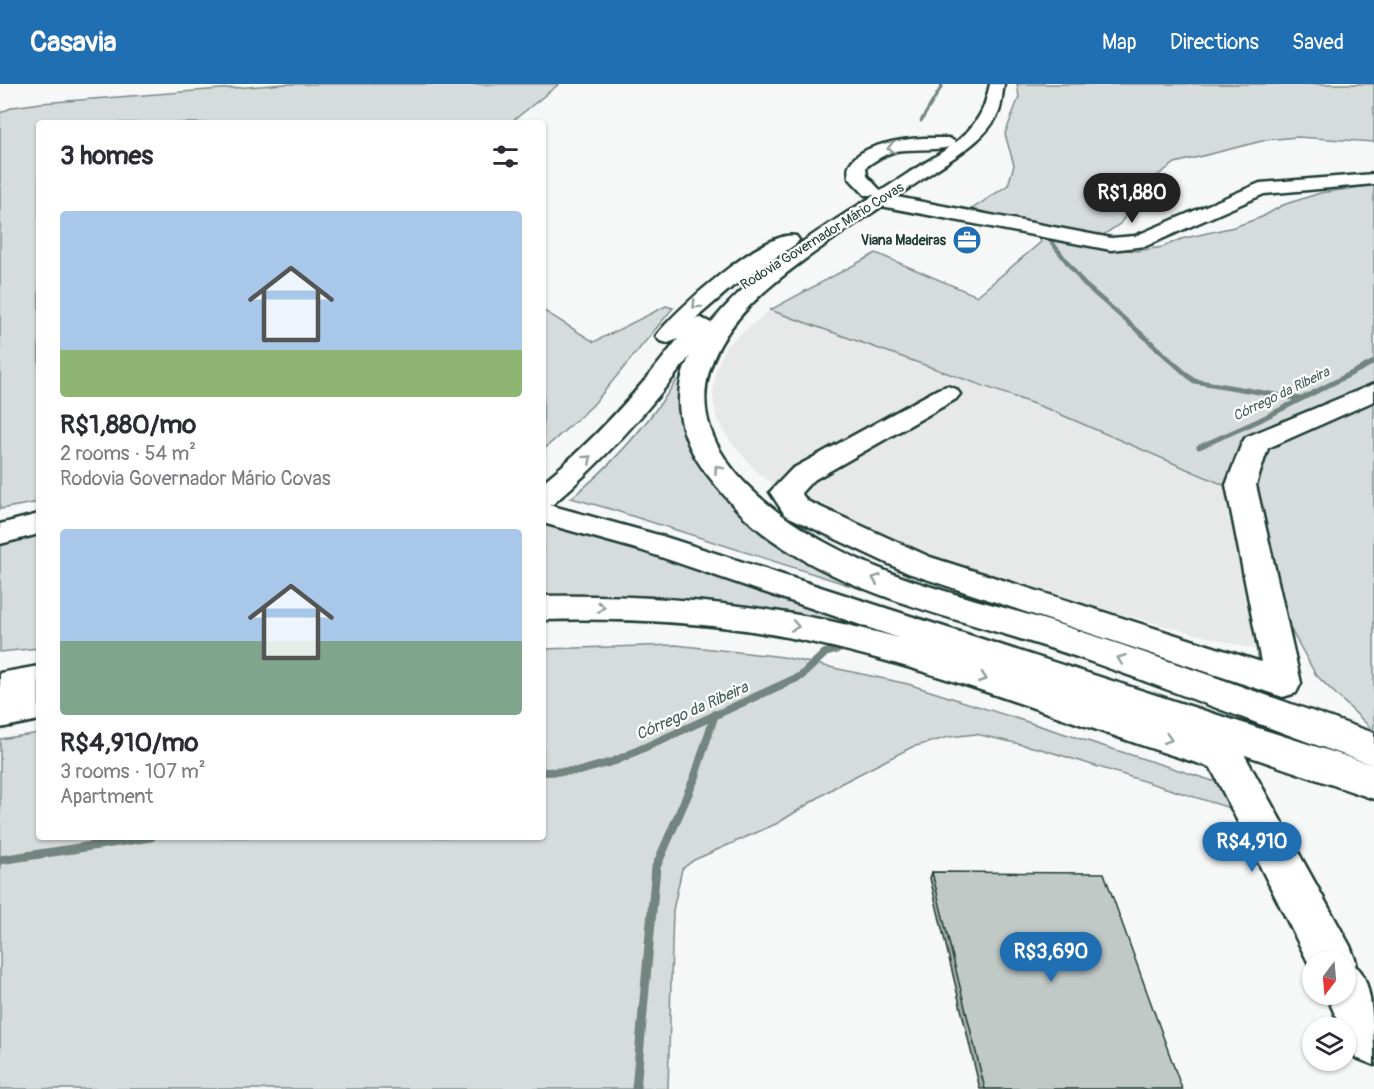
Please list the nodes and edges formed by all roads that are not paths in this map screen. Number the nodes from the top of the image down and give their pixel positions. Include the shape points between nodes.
1 (986, 84) edge
2 (997, 84) edge
3 (949, 143) junction
4 (1374, 179) edge
5 (876, 196) junction
6 (847, 220) junction
7 (1374, 392) edge
8 (947, 394) dead end
9 (546, 467) edge
10 (785, 492) junction
11 (546, 495) edge
12 (546, 500) edge
13 (36, 510) edge
14 (758, 512) junction
15 (567, 514) edge
16 (12, 526) edge
17 (546, 608) edge
18 (36, 661) edge
19 (0, 666) edge
20 (36, 681) edge
21 (0, 687) edge
22 (36, 706) edge
23 (36, 711) edge
24 (0, 714) edge
25 (1374, 749) edge
26 (1225, 756) junction
27 (1374, 763) edge
28 (1374, 782) edge
29 (1374, 801) edge
30 (1327, 951) edge
31 (1356, 1005) edge
32 (1374, 1040) edge

1 - 3 main road, Rodovia Governador Mário Covas via 984,100 974,119
2 - 5 main road, Rodovia Governador Mário Covas via 991,113 971,138
3 - 5 main road, Rodovia Governador Mário Covas
3 -> 5 main road via 889,147 868,155 857,166 858,178
4 - 5 main road via 1260,189 1140,242 1111,244
5 - 6 main road, Rodovia Governador Mário Covas
5 -> 9 main road, Rodovia Governador Mário Covas via 739,270 707,294 611,406
11 -> 6 main road, Rodovia Governador Mário Covas via 620,428 726,298
14 -> 6 main road via 717,470 700,441 691,398 696,370 709,343 743,300
7 - 10 main road via 1256,443 1241,485 1282,683 919,565 796,508
8 - 10 main road via 802,475
10 - 14 main road
12 - 15 main road
13 - 16 main road
25 -> 14 main road via 1059,637 877,580 815,551
15 - 27 main road via 660,531
15 - 28 main road
17 -> 26 main road via 697,611 793,625 951,668
18 - 19 main road
20 - 21 main road
22 - 24 main road
23 - 24 main road
26 - 29 main road
26 - 30 main road
31 - 32 main road

